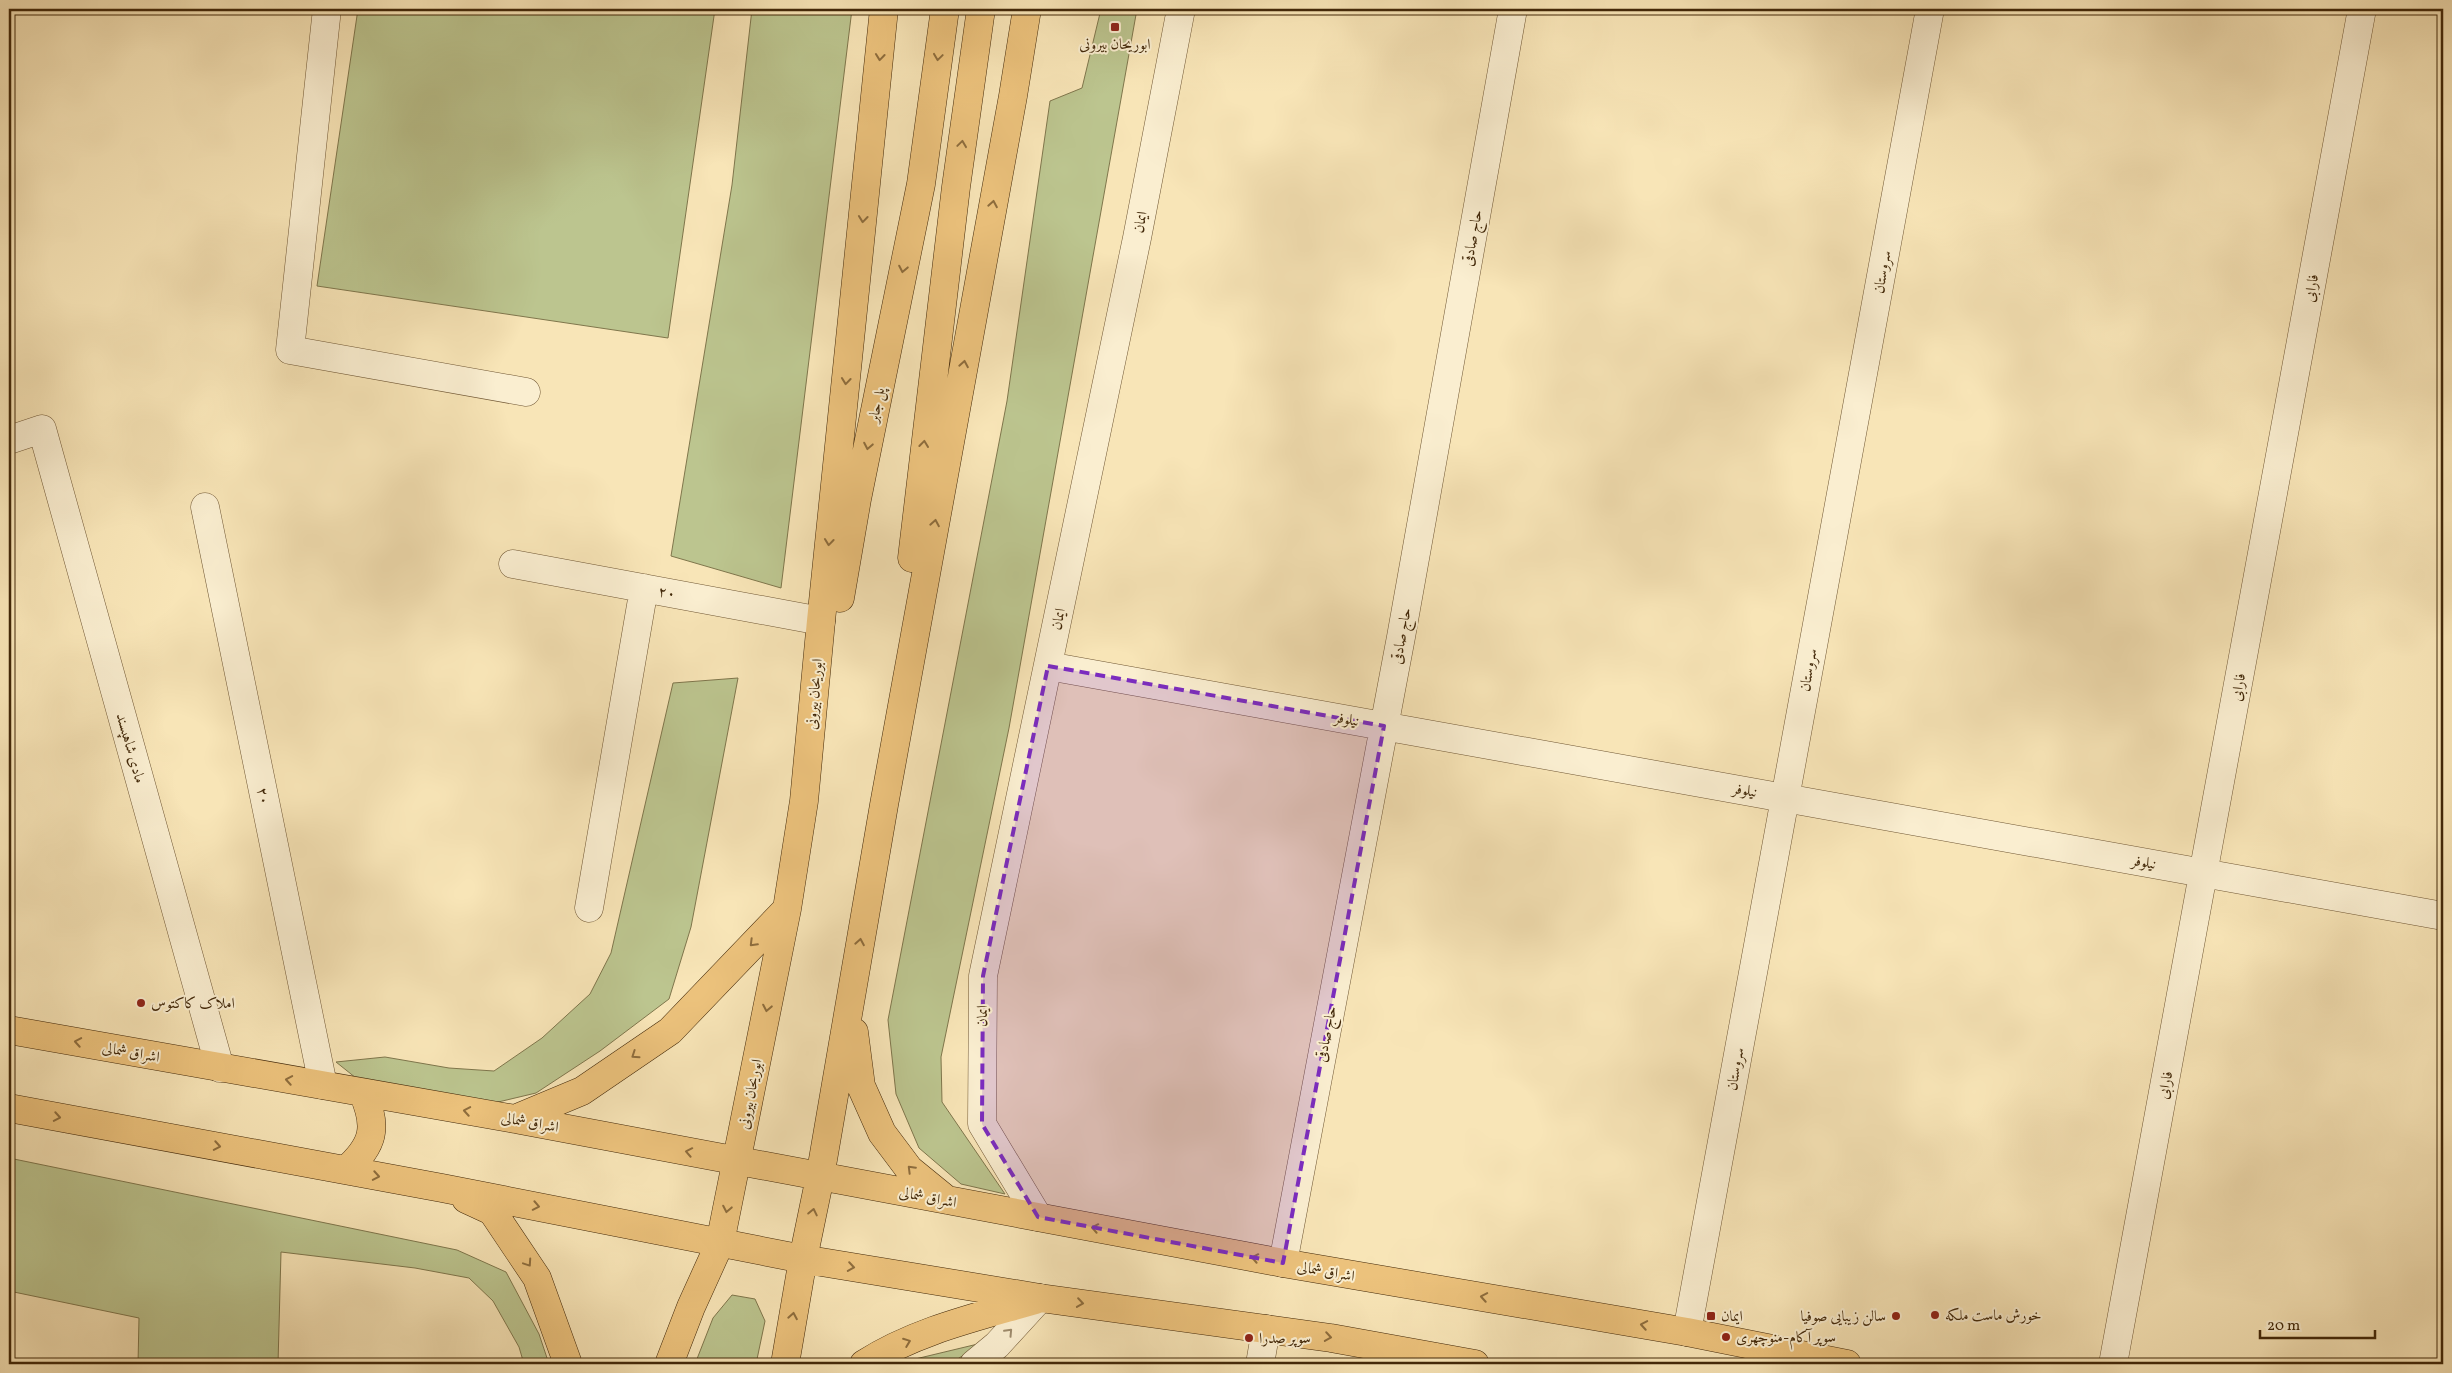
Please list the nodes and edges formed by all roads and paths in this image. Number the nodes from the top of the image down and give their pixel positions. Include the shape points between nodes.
1 (327, 9) edge
2 (884, 9) edge
3 (945, 9) edge
4 (981, 9) edge
5 (1026, 9) edge
6 (1181, 9) edge
7 (1513, 9) edge
8 (1930, 9) edge
9 (2362, 9) edge
10 (526, 392) dead end
11 (9, 440) edge
12 (205, 508) dead end
13 (513, 564) dead end
14 (644, 588) junction
15 (821, 621) junction
16 (1048, 666) junction
17 (1384, 726) junction
18 (1785, 798) junction
19 (804, 801) junction
20 (884, 805) junction
21 (2204, 873) junction
22 (589, 908) dead end
23 (787, 909) junction
24 (2443, 916) edge
25 (852, 990) junction
26 (9, 1030) edge
27 (220, 1068) junction
28 (323, 1086) junction
29 (363, 1093) junction
30 (9, 1108) edge
31 (515, 1119) junction
32 (737, 1161) junction
33 (346, 1170) junction
34 (820, 1177) junction
35 (442, 1188) junction
36 (948, 1201) junction
37 (1038, 1218) junction
38 (720, 1243) junction
39 (803, 1259) junction
40 (1282, 1263) junction
41 (1040, 1298) junction
42 (1266, 1329) junction
43 (1687, 1332) junction
44 (568, 1364) edge
45 (669, 1364) edge
46 (785, 1364) edge
47 (864, 1364) edge
48 (974, 1364) edge
49 (1260, 1364) edge
50 (1475, 1364) edge
51 (1847, 1364) edge
52 (2113, 1364) edge

1 - 10 street via 290,350
2 -> 15 main road, ابوریحان بیرونی
3 -> 19 main road, پل جابر via 921,184 857,499
20 -> 4 main road via 894,740 922,463
20 -> 5 main road
6 - 16 street, ایمان
7 - 17 street, حاج صادقی
8 - 18 street, سروستان
9 - 21 street, فارابی
11 - 27 street, مادی شاهپسند via 42,429
12 - 28 street, ۲۰
13 - 14 street, ۲۰
14 - 15 street, ۲۰
14 - 22 street
15 - 19 main road, ابوریحان بیرونی
16 - 17 street, نیلوفر
16 - 37 street, ایمان via 982,976 982,1124
17 - 18 street, نیلوفر
17 - 40 street, حاج صادقی
18 - 21 street, نیلوفر
18 - 43 street, سروستان
19 - 23 main road, ابوریحان بیرونی
25 -> 20 main road
21 - 24 street, نیلوفر
21 - 52 street, فارابی
23 -> 31 main road via 670,1031 582,1091
23 -> 32 main road, ابوریحان بیرونی
25 - 34 main road
36 -> 25 main road via 909,1168 882,1133 861,1086
27 -> 26 main road, اشراق شمالی
28 -> 27 main road, اشراق شمالی
28 - 29 main road, اشراق شمالی
31 -> 29 main road, اشراق شمالی
29 - 33 main road via 372,1113 372,1135 362,1155
30 -> 33 main road
32 -> 31 main road, اشراق شمالی
32 - 34 main road, اشراق شمالی
32 -> 38 main road, ابوریحان بیرونی
33 -> 35 main road
34 - 36 main road, اشراق شمالی
39 -> 34 main road
35 -> 38 main road
35 -> 44 main road via 492,1211 538,1278
36 - 37 main road, اشراق شمالی
40 -> 37 main road, اشراق شمالی
38 - 39 main road
38 - 45 main road, ابوریحان بیرونی
39 -> 41 main road
46 -> 39 main road
43 -> 40 main road, اشراق شمالی
41 -> 42 main road
47 -> 41 main road via 887,1349 940,1329
48 -> 41 street via 997,1345
42 - 49 street
42 -> 50 main road
43 - 51 main road, اشراق شمالی

